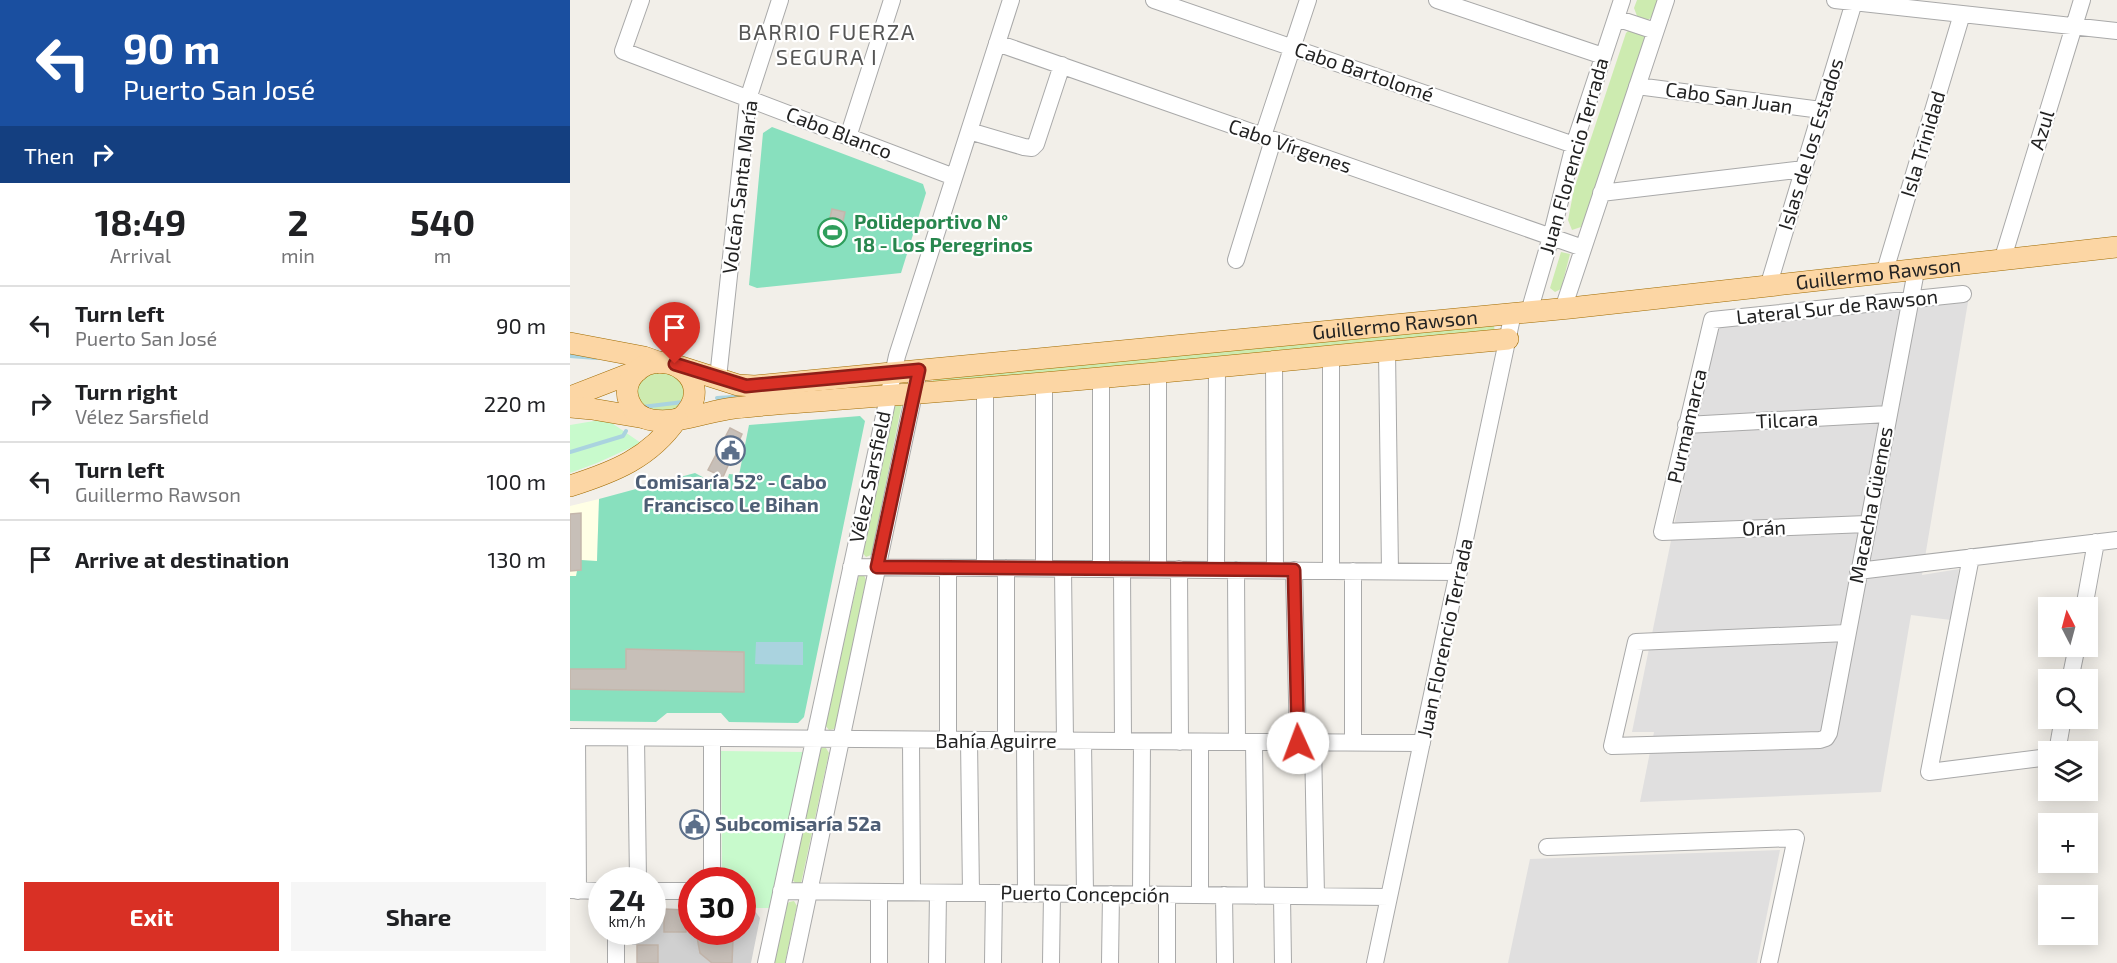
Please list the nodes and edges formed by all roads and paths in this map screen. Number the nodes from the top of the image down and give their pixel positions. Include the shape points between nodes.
1 (641, 0) edge
2 (780, 0) edge
3 (892, 0) edge
4 (1011, 0) edge
5 (1154, 0) edge
6 (1308, 0) edge
7 (1437, 0) edge
8 (1622, 0) edge
9 (1666, 0) edge
10 (1835, 0) edge
11 (2082, 0) edge
12 (1854, 2) junction
13 (1962, 14) junction
14 (1616, 18) junction
15 (2074, 26) junction
16 (1655, 31) junction
17 (2117, 31) edge
18 (997, 42) junction
19 (1292, 48) junction
20 (1603, 56) junction
21 (1062, 65) junction
22 (1637, 86) junction
23 (748, 99) junction
24 (1821, 110) junction
25 (969, 131) junction
26 (848, 137) junction
27 (1268, 138) junction
28 (1574, 145) junction
29 (1804, 169) junction
30 (954, 177) junction
31 (1601, 193) junction
32 (1551, 237) junction
33 (2117, 247) edge
34 (1583, 249) junction
35 (1236, 260) dead end
36 (2002, 261) junction
37 (1916, 271) junction
38 (1884, 274) junction
39 (1768, 286) junction
40 (1963, 294) dead end
41 (1912, 298) junction
42 (1563, 309) junction
43 (1521, 313) junction
44 (1712, 320) joint
45 (1508, 339) junction
46 (570, 343) edge
47 (1387, 351) junction
48 (1331, 356) junction
49 (1274, 361) junction
50 (668, 364) junction
51 (1217, 366) junction
52 (919, 370) junction
53 (637, 371) junction
54 (892, 372) junction
55 (1158, 372) junction
56 (1101, 377) junction
57 (718, 378) junction
58 (1044, 382) junction
59 (985, 387) junction
60 (913, 394) junction
61 (887, 396) junction
62 (570, 397) edge
63 (570, 407) edge
64 (1888, 414) junction
65 (645, 418) junction
66 (679, 418) junction
67 (1686, 425) junction
68 (570, 486) edge
69 (1867, 524) junction
70 (1662, 532) joint
71 (2117, 540) edge
72 (2096, 542) junction
73 (1971, 557) junction
74 (851, 567) junction
75 (877, 567) junction
76 (948, 568) junction
77 (985, 568) junction
78 (1006, 568) junction
79 (1044, 568) junction
80 (1063, 568) junction
81 (1101, 569) junction
82 (1122, 569) junction
83 (1158, 569) junction
84 (1179, 569) junction
85 (1216, 570) junction
86 (1236, 570) junction
87 (1275, 570) junction
88 (1294, 570) junction
89 (1331, 571) junction
90 (1353, 571) junction
91 (1390, 571) junction
92 (1858, 571) junction
93 (1459, 572) junction
94 (2086, 597) edge
95 (1847, 633) junction
96 (574, 737) edge
97 (636, 738) junction
98 (712, 738) junction
99 (814, 739) junction
100 (842, 739) junction
101 (911, 740) junction
102 (948, 740) junction
103 (969, 740) junction
104 (1006, 741) junction
105 (1025, 741) junction
106 (1065, 741) junction
107 (1083, 741) junction
108 (1123, 741) junction
109 (1142, 742) junction
110 (1180, 742) junction
111 (1200, 742) junction
112 (1237, 742) junction
113 (1254, 742) junction
114 (1306, 743) junction
115 (1353, 743) junction
116 (1422, 743) junction
117 (2038, 758) edge
118 (1547, 847) dead end
119 (638, 867) edge
120 (712, 867) edge
121 (574, 890) edge
122 (781, 891) junction
123 (809, 891) junction
124 (879, 892) junction
125 (912, 892) junction
126 (938, 892) junction
127 (971, 893) junction
128 (994, 893) junction
129 (1026, 894) junction
130 (1052, 894) junction
131 (1085, 894) junction
132 (1111, 894) junction
133 (1142, 894) junction
134 (1167, 895) junction
135 (1200, 895) junction
136 (1224, 896) junction
137 (1256, 896) junction
138 (1282, 896) junction
139 (1316, 896) junction
140 (1389, 897) junction
141 (616, 945) edge
142 (616, 963) edge
143 (766, 963) edge
144 (794, 963) edge
145 (879, 963) edge
146 (937, 963) edge
147 (993, 963) edge
148 (1051, 963) edge
149 (1110, 963) edge
150 (1167, 963) edge
151 (1225, 963) edge
152 (1283, 963) edge
153 (1375, 963) edge
154 (1769, 963) edge

1 - 23 street, Cabo Blanco via 623,51
2 - 23 street, Volcán Santa María
3 - 26 street
4 - 18 street, Vélez Sarsfield
5 - 19 street, Cabo Bartolomé
6 - 19 street
7 - 20 street
8 - 14 street, Juan Florencio Terrada
9 - 16 street, Juan Florencio Terrada
10 - 12 street
11 - 15 street, Azul
12 - 13 street
12 - 24 street, Islas de los Estados
13 - 15 street
13 - 38 street, Isla Trinidad
14 - 16 street
14 - 20 street, Juan Florencio Terrada
15 - 17 street
15 - 36 street, Azul
16 - 22 street, Juan Florencio Terrada
18 - 21 street, Cabo Vírgenes
18 - 25 street, Vélez Sarsfield
19 - 27 street
19 - 28 street, Cabo Bartolomé
20 - 28 street, Juan Florencio Terrada
21 - 25 street via 1032,148
21 - 27 street, Cabo Vírgenes
22 - 24 street, Cabo San Juan
22 - 31 street, Juan Florencio Terrada
23 - 26 street, Cabo Blanco
23 - 57 street, Volcán Santa María
24 - 29 street, Islas de los Estados
25 - 30 street, Vélez Sarsfield
26 - 30 street, Cabo Blanco
27 - 32 street, Cabo Vírgenes
27 - 35 street
28 - 32 street, Juan Florencio Terrada
29 - 31 street
29 - 39 street, Islas de los Estados
30 - 54 street, Vélez Sarsfield
31 - 34 street, Juan Florencio Terrada
32 - 34 street, Cabo Vírgenes
32 - 43 street, Juan Florencio Terrada
33 - 36 main road, Guillermo Rawson
34 - 42 street, Juan Florencio Terrada
36 - 37 main road, Guillermo Rawson
37 - 38 main road, Guillermo Rawson
37 - 41 street, Macacha Güemes
38 - 39 main road, Guillermo Rawson
39 - 42 main road, Guillermo Rawson
40 - 41 street, Lateral Sur de Rawson
41 - 44 street, Lateral Sur de Rawson
41 - 64 street, Macacha Güemes
42 - 43 main road, Guillermo Rawson
43 - 45 street, Juan Florencio Terrada
43 - 52 main road, Guillermo Rawson
44 - 67 street, Purmamarca
45 - 47 main road, Guillermo Rawson
45 - 93 street, Juan Florencio Terrada
46 - 50 main road, Guillermo Rawson
47 - 48 main road, Guillermo Rawson
47 - 91 street
48 - 49 main road, Guillermo Rawson
48 - 89 street
49 - 51 main road, Guillermo Rawson
49 - 87 street
50 - 53 main road
50 - 57 main road, Guillermo Rawson
50 - 66 main road via 686,372 694,386 692,405
51 - 55 main road, Guillermo Rawson
51 - 85 street
52 - 54 main road, Guillermo Rawson
52 - 60 street, Vélez Sarsfield
53 - 62 main road
53 - 65 main road via 628,384 628,400 632,409
54 - 57 main road, Guillermo Rawson via 746,386
54 - 61 street, Vélez Sarsfield
55 - 56 main road, Guillermo Rawson
55 - 83 street
56 - 58 main road, Guillermo Rawson
56 - 81 street
58 - 59 main road, Guillermo Rawson
58 - 79 street
59 - 60 main road, Guillermo Rawson
59 - 77 street
60 - 61 main road, Guillermo Rawson
60 - 75 street, Vélez Sarsfield
61 - 66 main road, Guillermo Rawson via 735,408
61 - 74 street, Vélez Sarsfield
63 - 65 main road
64 - 67 street, Tilcara
64 - 69 street, Macacha Güemes
65 - 66 main road
66 - 68 main road via 642,457
67 - 70 street, Purmamarca
69 - 70 street, Orán
69 - 92 street, Macacha Güemes
71 - 72 street
72 - 73 street
72 - 94 street
73 - 92 street
73 - 117 street via 1929,772
74 - 75 street
74 - 99 street, Vélez Sarsfield
75 - 76 street
75 - 100 street, Vélez Sarsfield
76 - 77 street
76 - 102 street
77 - 78 street
78 - 79 street
78 - 104 street
79 - 80 street
80 - 81 street
80 - 106 street
81 - 82 street
82 - 83 street
82 - 108 street
83 - 84 street
84 - 85 street
84 - 110 street
85 - 86 street
86 - 87 street
86 - 112 street
87 - 88 street
88 - 89 street
88 - 114 street
89 - 90 street
90 - 91 street
90 - 115 street
91 - 93 street
92 - 95 street, Macacha Güemes
93 - 116 street, Juan Florencio Terrada
95 - 95 street, Macacha Güemes via 1636,642 1612,746 1826,738
96 - 97 street, Bahía Aguirre
96 - 121 street
97 - 98 street, Bahía Aguirre
97 - 119 street
98 - 99 street, Bahía Aguirre
98 - 120 street
99 - 100 street, Bahía Aguirre
99 - 122 street, Vélez Sarsfield
100 - 101 street, Bahía Aguirre
100 - 123 street, Vélez Sarsfield
101 - 102 street, Bahía Aguirre
101 - 125 street
102 - 103 street, Bahía Aguirre
103 - 104 street, Bahía Aguirre
103 - 127 street
104 - 105 street, Bahía Aguirre
105 - 106 street, Bahía Aguirre
105 - 129 street
106 - 107 street, Bahía Aguirre
107 - 108 street, Bahía Aguirre
107 - 131 street
108 - 109 street, Bahía Aguirre
109 - 110 street, Bahía Aguirre
109 - 133 street
110 - 111 street, Bahía Aguirre
111 - 112 street, Bahía Aguirre
111 - 135 street
112 - 113 street, Bahía Aguirre
113 - 114 street, Bahía Aguirre
113 - 137 street
114 - 115 street, Bahía Aguirre
114 - 139 street
115 - 116 street, Bahía Aguirre
116 - 140 street, Juan Florencio Terrada
118 - 154 street via 1796,838
122 - 123 street, Puerto Concepción
122 - 143 street, Vélez Sarsfield
123 - 124 street, Puerto Concepción
123 - 144 street, Vélez Sarsfield
124 - 125 street, Puerto Concepción
124 - 145 street
125 - 126 street, Puerto Concepción
126 - 127 street, Puerto Concepción
126 - 146 street
127 - 128 street, Puerto Concepción
128 - 129 street, Puerto Concepción
128 - 147 street
129 - 130 street, Puerto Concepción
130 - 131 street, Puerto Concepción
130 - 148 street
131 - 132 street, Puerto Concepción
132 - 133 street, Puerto Concepción
132 - 149 street
133 - 134 street, Puerto Concepción
134 - 135 street, Puerto Concepción
134 - 150 street
135 - 136 street, Puerto Concepción
136 - 137 street, Puerto Concepción
136 - 151 street
137 - 138 street, Puerto Concepción
138 - 139 street, Puerto Concepción
138 - 152 street
139 - 140 street, Puerto Concepción
140 - 153 street, Juan Florencio Terrada
141 - 142 street

